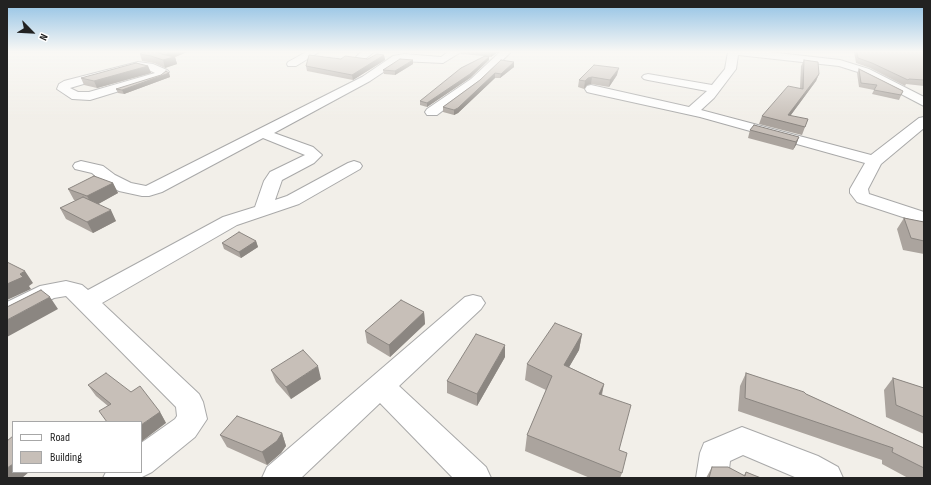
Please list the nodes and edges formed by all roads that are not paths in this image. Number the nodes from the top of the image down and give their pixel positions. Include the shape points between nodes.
1 (95, 75) edge
2 (160, 75) edge
3 (372, 75) edge
4 (481, 75) edge
5 (725, 75) edge
6 (872, 75) edge
7 (648, 77) dead end
8 (590, 88) dead end
9 (715, 89) junction
10 (924, 102) edge
11 (692, 111) junction
12 (432, 112) dead end
13 (924, 120) edge
14 (262, 133) junction
15 (874, 160) junction
16 (81, 166) dead end
17 (354, 166) dead end
18 (264, 209) junction
19 (924, 218) edge
20 (86, 301) junction
21 (473, 303) dead end
22 (7, 312) edge
23 (381, 386) junction
24 (142, 461) edge
25 (278, 478) edge
26 (475, 478) edge
27 (712, 478) edge
28 (827, 478) edge

1 - 2 street via 68,84 63,89 76,96 90,96
3 - 14 street
4 - 12 street
5 - 9 street
6 - 10 street
7 - 9 street
8 - 11 street
9 - 11 street
11 - 15 street
13 - 15 street
14 - 16 street via 149,190 125,187 97,169
14 - 18 street via 308,150 314,155 276,176 272,181
15 - 19 street via 859,189 863,198
17 - 18 street via 293,200
18 - 20 street via 230,221
20 - 22 street via 74,290 57,289
20 - 24 street via 189,402 192,419 186,428
21 - 23 street
23 - 25 street
23 - 26 street
27 - 28 street via 715,453 742,441 807,467

